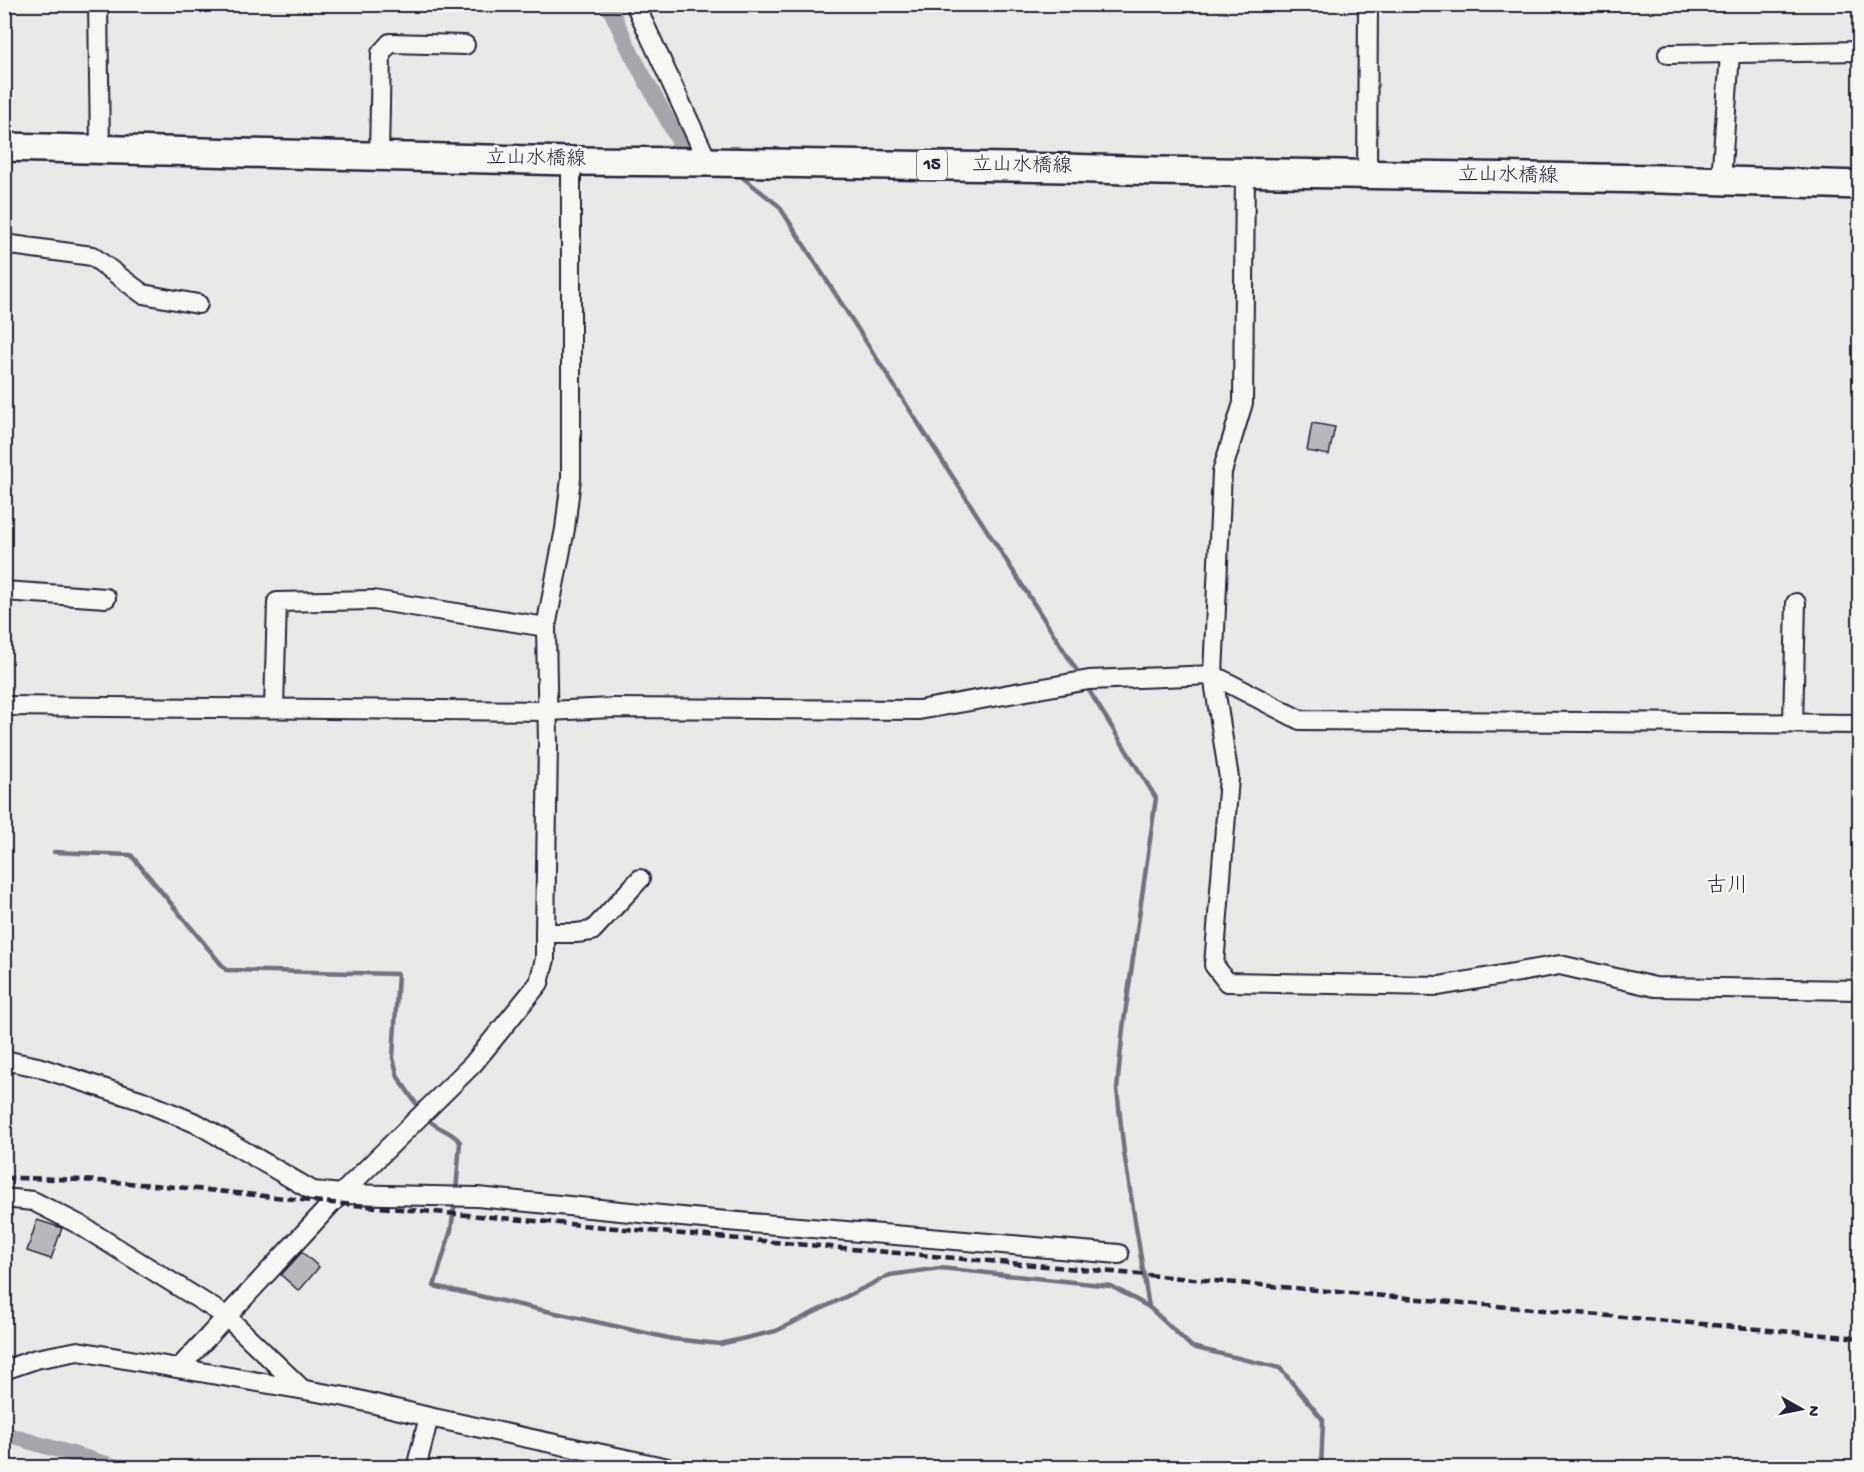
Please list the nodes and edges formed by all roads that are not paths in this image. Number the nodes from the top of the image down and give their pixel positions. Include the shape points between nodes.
1 (98, 4) edge
2 (635, 4) edge
3 (1368, 4) edge
4 (465, 45) dead end
5 (1860, 51) edge
6 (1730, 53) junction
7 (1668, 54) dead end
8 (4, 147) edge
9 (100, 148) junction
10 (379, 156) junction
11 (571, 162) junction
12 (708, 162) junction
13 (1245, 173) junction
14 (1367, 175) junction
15 (1721, 181) junction
16 (1860, 185) edge
17 (4, 243) edge
18 (198, 304) dead end
19 (4, 591) edge
20 (106, 598) dead end
21 (1796, 603) dead end
22 (546, 627) junction
23 (1213, 675) junction
24 (4, 706) edge
25 (274, 708) junction
26 (547, 711) junction
27 (1793, 723) junction
28 (1860, 724) edge
29 (640, 879) dead end
30 (545, 933) junction
31 (1860, 990) edge
32 (4, 1060) edge
33 (341, 1194) junction
34 (4, 1198) edge
35 (1119, 1254) dead end
36 (226, 1316) junction
37 (178, 1368) junction
38 (4, 1370) edge
39 (301, 1388) junction
40 (429, 1417) junction
41 (416, 1467) edge
42 (668, 1467) edge

1 - 9 street
2 - 12 street
3 - 14 street
4 - 10 street via 390,43 381,53
5 - 6 street
6 - 7 street
6 - 15 street
8 - 9 main road, 立山水橋線 / 15
9 - 10 main road, 立山水橋線 / 15
10 - 11 main road, 立山水橋線 / 15
11 - 12 main road, 立山水橋線 / 15
11 - 22 street via 571,478 566,530
12 - 13 main road, 立山水橋線 / 15
13 - 14 main road, 立山水橋線 / 15
13 - 23 street via 1243,403 1222,472
14 - 15 main road, 立山水橋線 / 15
15 - 16 main road, 立山水橋線 / 15
17 - 18 street via 92,256 143,294
19 - 20 street
21 - 27 street
22 - 25 street via 373,600 277,602
22 - 26 street
23 - 26 street via 1089,680 919,710
23 - 27 street via 1300,720
23 - 31 street via 1230,778 1214,965 1227,982 1438,986 1560,965 1655,987
24 - 25 street
25 - 26 street
26 - 30 street
27 - 28 street
29 - 30 street via 592,931
30 - 33 street via 545,959 539,983 473,1064
32 - 33 street via 140,1100 198,1124 313,1191
33 - 35 street via 477,1197
33 - 36 street
34 - 36 street via 33,1201 80,1225
36 - 37 street
36 - 39 street
37 - 38 street via 78,1350
37 - 39 street
39 - 40 street
40 - 41 street
40 - 42 street

